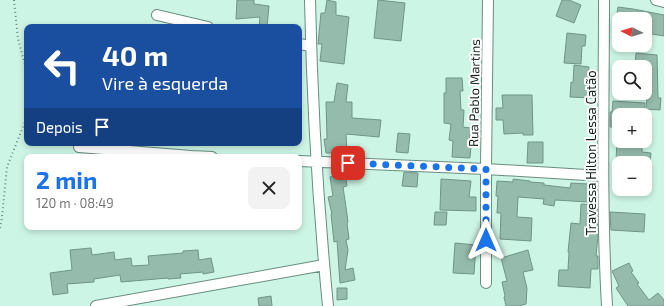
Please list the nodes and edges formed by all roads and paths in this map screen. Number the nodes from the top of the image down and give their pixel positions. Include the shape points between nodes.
1 (14, 0) edge
2 (310, 0) edge
3 (488, 0) edge
4 (604, 0) edge
5 (656, 0) edge
6 (664, 2) edge
7 (157, 15) dead end
8 (195, 24) edge
9 (302, 44) edge
10 (311, 46) junction
11 (24, 61) edge
12 (24, 124) edge
13 (79, 147) dead end
14 (172, 154) edge
15 (302, 161) edge
16 (317, 162) junction
17 (486, 169) junction
18 (603, 176) junction
19 (0, 228) edge
20 (324, 265) junction
21 (486, 283) dead end
22 (96, 306) edge
23 (328, 306) edge
24 (607, 306) edge

1 - 11 path via 18,39
2 - 10 street
3 - 17 street, Rua Pablo Martins
4 - 18 street, Travessa Hilton Lessa Catão
5 - 6 street
7 - 8 street
9 - 10 street
10 - 16 street
12 - 19 path via 7,167
13 - 14 street
15 - 16 street
16 - 17 street
16 - 20 street
17 - 18 street
17 - 21 street, Rua Pablo Martins
18 - 24 street, Travessa Hilton Lessa Catão
20 - 22 street
20 - 23 street

